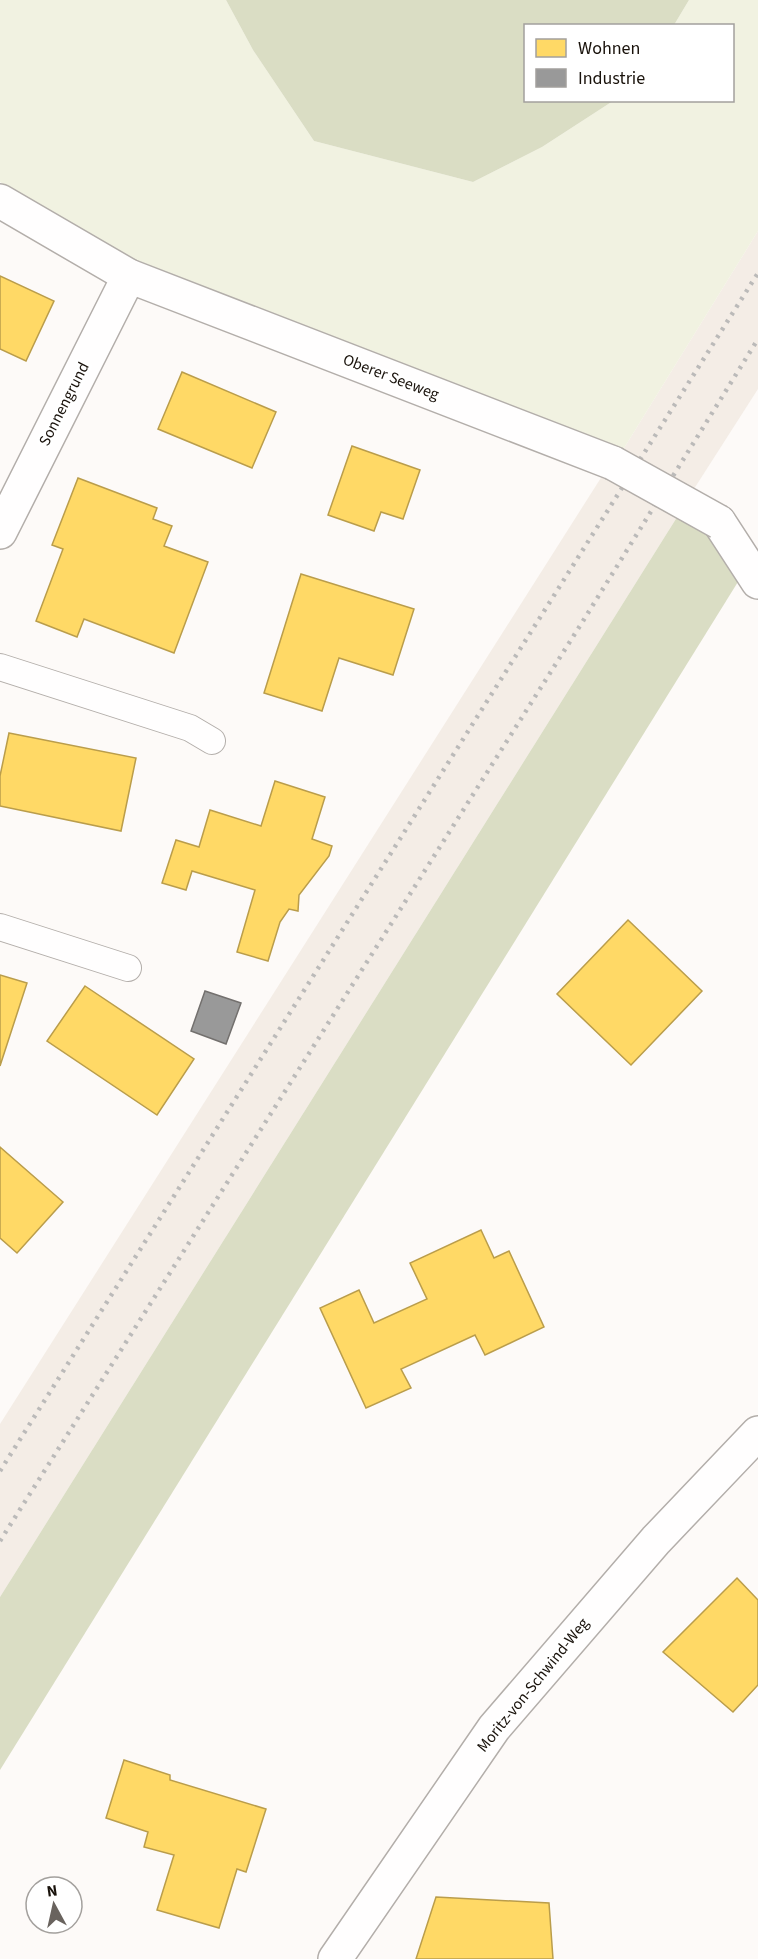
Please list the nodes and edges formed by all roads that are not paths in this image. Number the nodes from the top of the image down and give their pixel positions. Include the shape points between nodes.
1 (0, 201) edge
2 (129, 276) junction
3 (0, 532) edge
4 (758, 582) edge
5 (0, 666) edge
6 (212, 741) dead end
7 (0, 927) edge
8 (129, 968) dead end
9 (758, 1433) edge
10 (335, 1959) edge

1 - 2 street, Oberer Seeweg
2 - 3 street, Sonnengrund
2 - 4 street, Oberer Seeweg, bridge via 613,463 719,522
5 - 6 lane via 190,728
7 - 8 lane
9 - 10 street, Moritz-von-Schwind-Weg via 656,1540 494,1728

